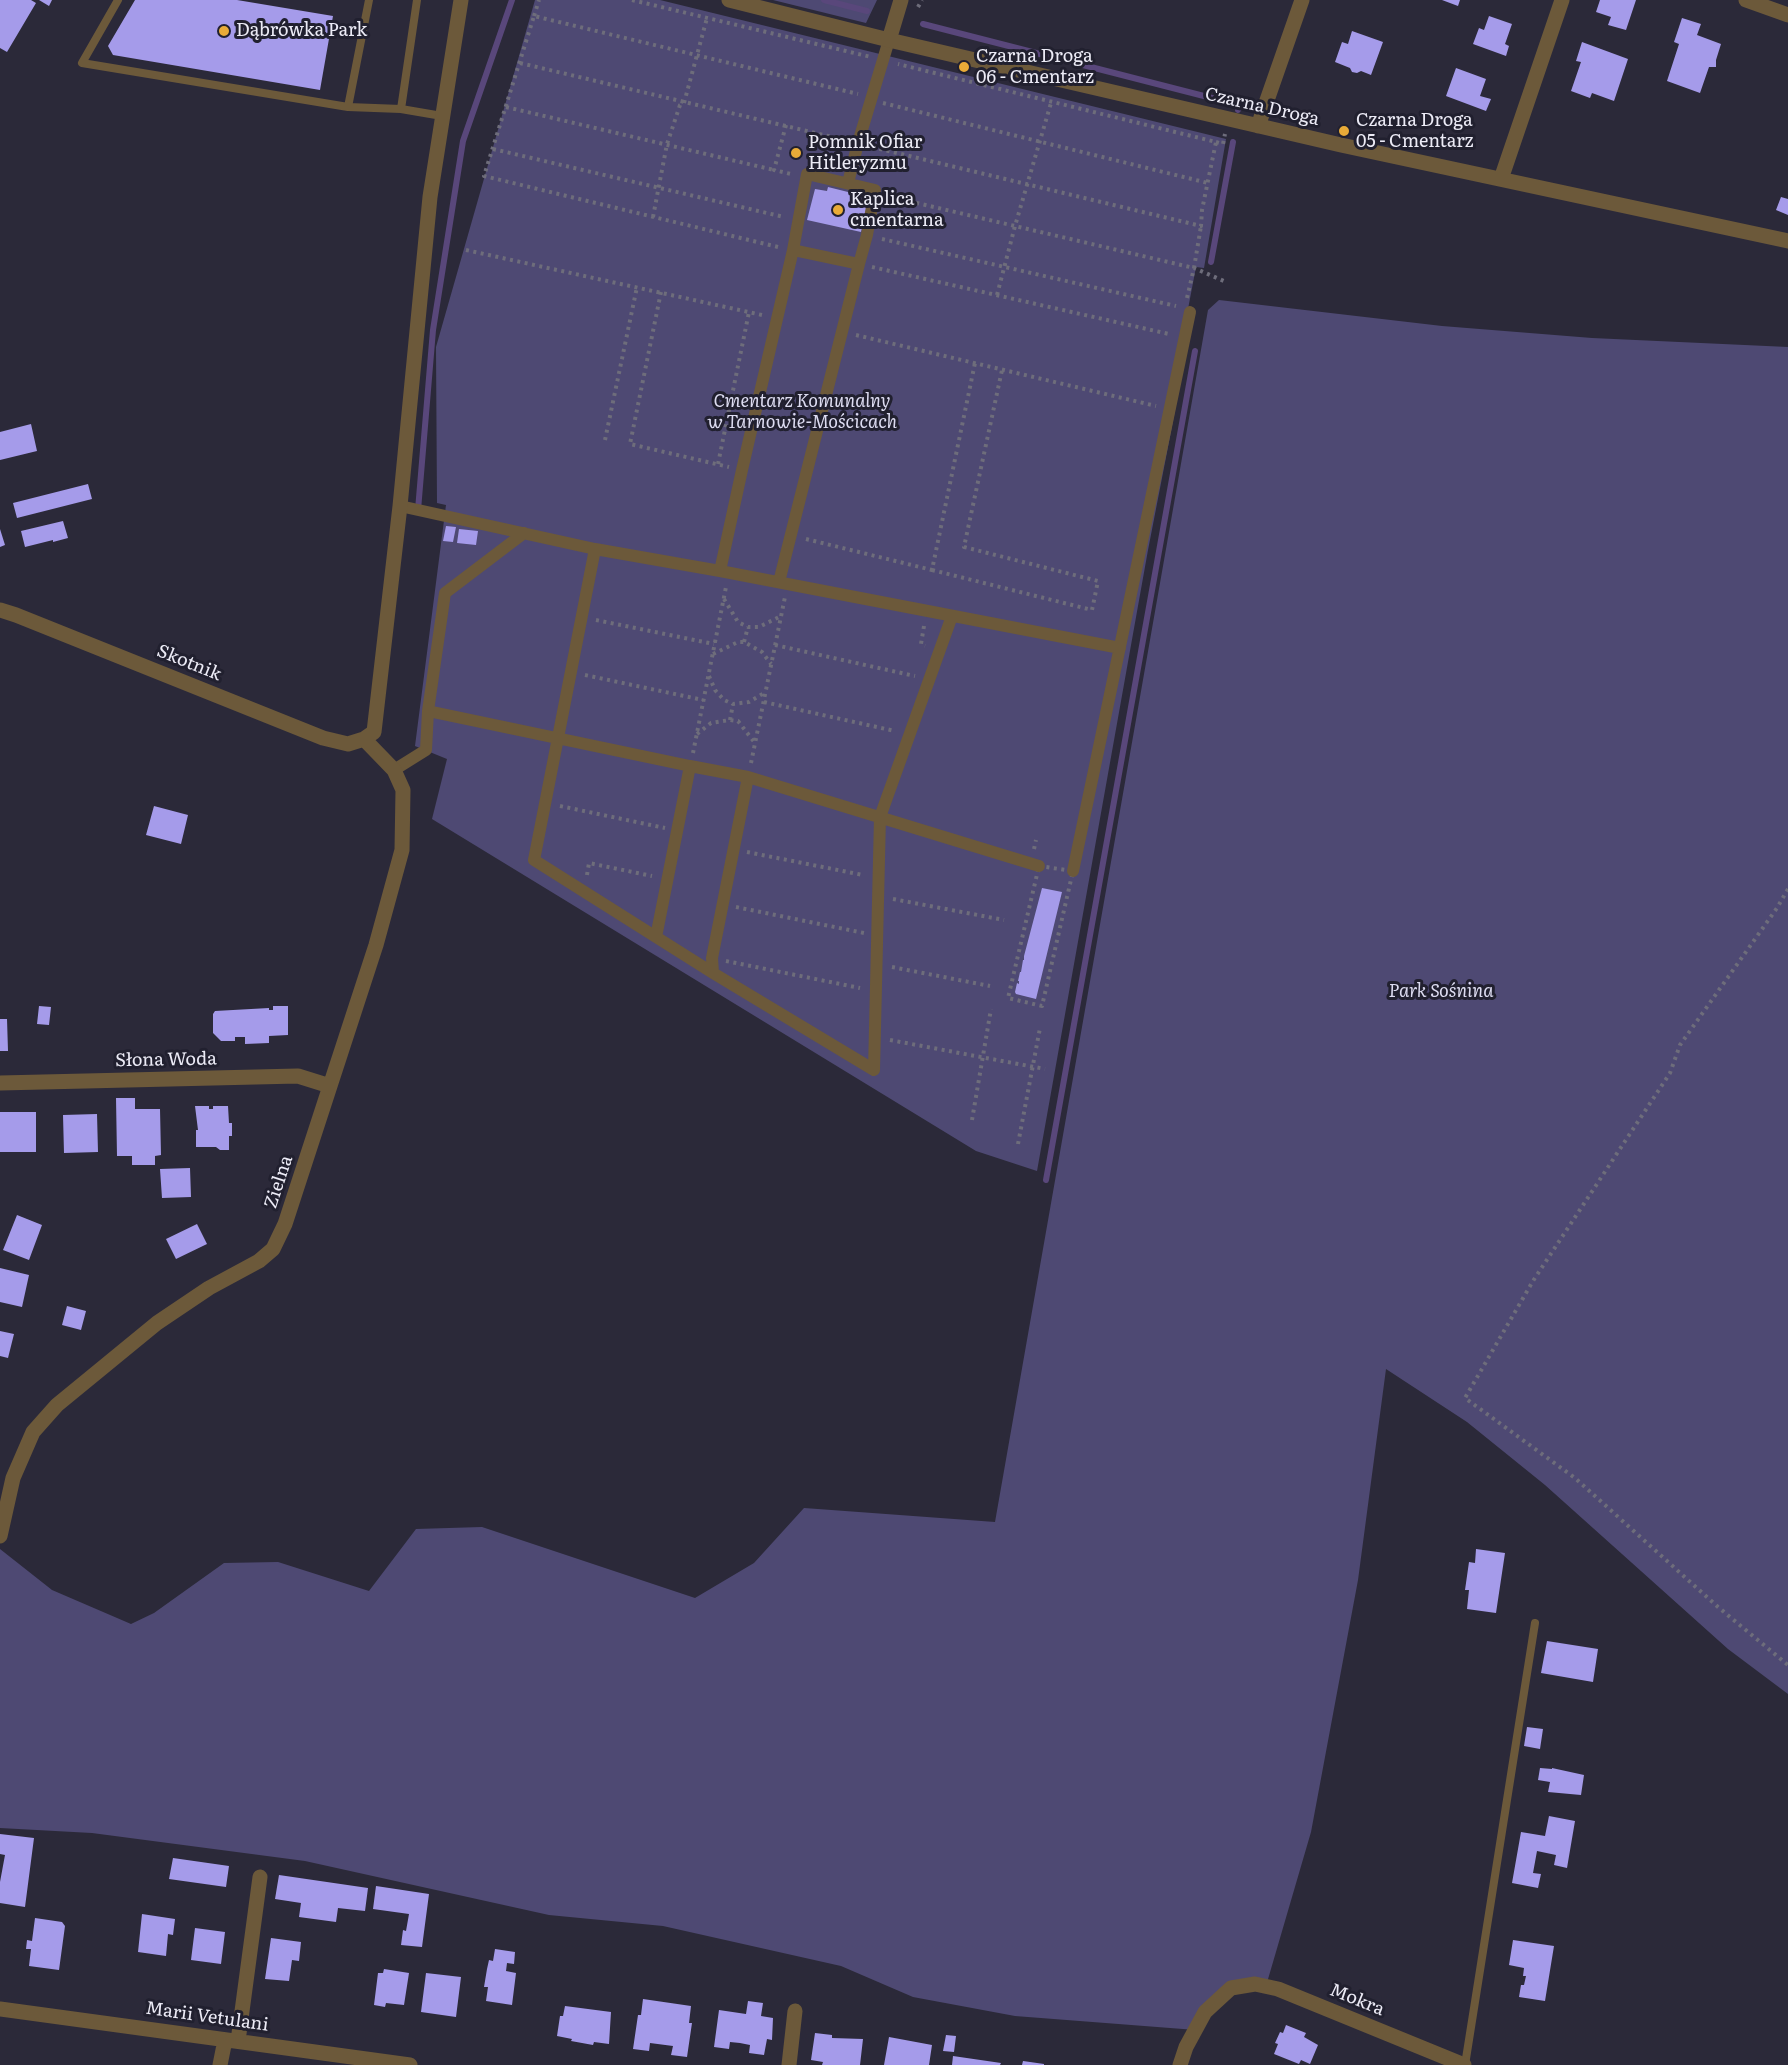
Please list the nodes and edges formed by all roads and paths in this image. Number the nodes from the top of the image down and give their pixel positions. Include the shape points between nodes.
1 (118, 0) edge
2 (369, 0) edge
3 (417, 0) edge
4 (461, 0) edge
5 (538, 0) edge
6 (632, 0) edge
7 (729, 0) edge
8 (901, 0) edge
9 (922, 0) edge
10 (1302, 0) edge
11 (1562, 0) edge
12 (1746, 0) edge
13 (918, 7) dead end
14 (1788, 15) edge
15 (534, 16) junction
16 (707, 18) junction
17 (889, 40) junction
18 (698, 55) junction
19 (883, 60) junction
20 (520, 63) junction
21 (871, 99) junction
22 (684, 103) junction
23 (1051, 103) junction
24 (348, 107) junction
25 (506, 107) junction
26 (401, 109) junction
27 (442, 116) junction
28 (786, 125) junction
29 (1258, 126) junction
30 (1226, 133) dead end
31 (1039, 142) junction
32 (1216, 142) junction
33 (858, 143) junction
34 (667, 144) junction
35 (493, 149) junction
36 (774, 170) junction
37 (807, 178) junction
38 (1501, 178) junction
39 (848, 183) junction
40 (1208, 183) junction
41 (1027, 184) junction
42 (659, 188) junction
43 (875, 194) junction
44 (653, 217) junction
45 (799, 220) junction
46 (1014, 226) junction
47 (1201, 226) junction
48 (867, 235) junction
49 (1788, 241) edge
50 (466, 250) dead end
51 (794, 250) junction
52 (859, 264) junction
53 (1004, 267) junction
54 (1194, 267) junction
55 (1226, 282) dead end
56 (637, 286) junction
57 (660, 292) junction
58 (997, 295) junction
59 (749, 312) junction
60 (1190, 312) dead end
61 (777, 318) junction
62 (841, 332) junction
63 (1185, 338) junction
64 (975, 363) junction
65 (1002, 370) junction
66 (1171, 410) junction
67 (605, 440) dead end
68 (718, 464) junction
69 (741, 470) junction
70 (400, 506) junction
71 (524, 533) junction
72 (791, 535) junction
73 (595, 549) junction
74 (932, 570) junction
75 (724, 572) junction
76 (783, 583) junction
77 (724, 599) junction
78 (0, 610) edge
79 (781, 616) junction
80 (952, 616) junction
81 (581, 617) junction
82 (748, 627) junction
83 (744, 642) junction
84 (714, 644) junction
85 (776, 645) junction
86 (1120, 648) junction
87 (712, 654) junction
88 (771, 664) junction
89 (570, 672) junction
90 (708, 675) junction
91 (929, 679) junction
92 (766, 692) junction
93 (703, 700) junction
94 (764, 702) junction
95 (733, 704) junction
96 (428, 711) junction
97 (730, 720) junction
98 (696, 734) junction
99 (909, 734) junction
100 (364, 739) junction
101 (556, 739) junction
102 (755, 743) junction
103 (690, 766) junction
104 (394, 770) junction
105 (748, 777) junction
106 (545, 803) junction
107 (880, 817) junction
108 (677, 830) junction
109 (734, 850) junction
110 (1039, 866) joint
111 (1073, 871) joint
112 (878, 878) junction
113 (667, 880) junction
114 (584, 890) junction
115 (1788, 890) edge
116 (878, 896) junction
117 (723, 904) junction
118 (1004, 920) dead end
119 (877, 936) junction
120 (656, 937) junction
121 (712, 958) junction
122 (876, 964) junction
123 (713, 973) junction
124 (990, 986) dead end
125 (876, 991) junction
126 (991, 1009) dead end
127 (1040, 1028) dead end
128 (874, 1036) junction
129 (982, 1057) junction
130 (1032, 1066) junction
131 (1045, 1069) dead end
132 (0, 1083) edge
133 (330, 1086) junction
134 (972, 1120) dead end
135 (1017, 1144) dead end
136 (0, 1536) edge
137 (1535, 1623) dead end
138 (1788, 1665) edge
139 (260, 1877) dead end
140 (0, 2009) edge
141 (795, 2011) dead end
142 (232, 2040) junction
143 (220, 2065) edge
144 (410, 2065) edge
145 (789, 2065) edge
146 (1180, 2065) edge
147 (1464, 2065) edge

1 - 24 lane via 82,63
2 - 24 lane
3 - 26 lane
4 - 27 street
5 - 15 path
6 - 16 path
7 - 17 street, Czarna Droga
8 - 17 street
9 - 13 path
10 - 29 street
11 - 38 street
12 - 14 street
15 - 18 path
15 - 20 path
16 - 18 path
16 - 19 path
17 - 19 street
17 - 29 street, Czarna Droga
18 - 21 path
18 - 22 path
19 - 21 street
19 - 23 path
20 - 22 path
20 - 25 path
21 - 31 path
21 - 33 street
22 - 28 path
22 - 34 path
23 - 31 path
23 - 32 path
24 - 26 lane
25 - 34 path
25 - 35 path
26 - 27 lane
27 - 70 street via 430,197
28 - 33 path
28 - 36 path
29 - 38 street, Czarna Droga
30 - 32 path via 1223,144
31 - 40 path
31 - 41 path
32 - 40 path
33 - 39 street
33 - 41 path
34 - 36 path
34 - 42 path
35 - 42 path
35 - 44 path via 484,176
36 - 37 path
37 - 39 street via 807,174
37 - 45 street
38 - 49 street, Czarna Droga
39 - 43 street via 875,190
40 - 47 path
41 - 46 path
41 - 47 path
42 - 44 path
42 - 45 path
43 - 46 path
43 - 48 street
44 - 51 path
45 - 51 street
46 - 53 path
46 - 54 path
47 - 54 path
48 - 52 street
48 - 53 path
50 - 56 path
51 - 52 street
51 - 61 street
52 - 58 path
52 - 62 street
53 - 54 path via 1185,309
53 - 58 path
54 - 55 path
56 - 57 path
56 - 67 path
57 - 59 path
57 - 68 path via 630,444
58 - 63 path
59 - 61 path
59 - 68 path
60 - 63 street
61 - 69 street
62 - 64 path
62 - 72 street
63 - 66 street
64 - 65 path
64 - 74 path
65 - 66 path
65 - 74 path via 964,547 1098,581 1092,610
66 - 86 street
68 - 69 path
69 - 75 street
70 - 71 street
70 - 100 street via 374,732
71 - 73 street
71 - 96 street via 445,593
72 - 74 path
72 - 76 street
73 - 75 street
73 - 81 street
75 - 76 street
75 - 77 path
76 - 79 path
76 - 80 street
77 - 82 path via 738,622
77 - 84 path
78 - 100 street, Skotnik via 323,738 348,744
79 - 82 path via 759,627
79 - 85 path
80 - 86 street
80 - 91 street
81 - 84 path
81 - 89 street
82 - 83 path
83 - 87 path
83 - 88 path via 762,652
84 - 87 path
85 - 88 path
85 - 91 path
86 - 111 street
87 - 90 path
88 - 92 path
89 - 93 path
89 - 101 street
90 - 93 path
90 - 95 path via 715,690
91 - 99 street
92 - 94 path
92 - 95 path via 749,702
93 - 98 path
94 - 99 path
94 - 102 path
95 - 97 path
96 - 101 street
96 - 104 street via 426,750
97 - 98 path via 711,723
97 - 102 path via 738,721
98 - 103 path
99 - 107 street
100 - 104 street, Zielna
101 - 103 street
101 - 106 street
102 - 105 path
103 - 105 street
103 - 108 street
104 - 133 street, Zielna via 403,790 402,850
105 - 107 street
105 - 109 street
106 - 108 path
106 - 114 street via 534,860
107 - 110 street
107 - 112 street
108 - 113 street
109 - 112 path
109 - 117 street
110 - 111 path via 1008,998 1042,1006
112 - 116 street
113 - 114 path via 589,863
113 - 120 street
114 - 120 street
115 - 138 path via 1680,1045 1670,1072 1533,1281 1464,1398 1575,1478
116 - 118 path
116 - 119 street
117 - 119 path
117 - 121 street
119 - 122 street
120 - 123 street
121 - 123 street
121 - 125 path
122 - 124 path
122 - 125 street
123 - 128 street via 874,1070
125 - 128 street
126 - 129 path
127 - 130 path
128 - 129 path
129 - 130 path
129 - 134 path
130 - 131 path
130 - 135 path
132 - 133 street, Słona Woda via 298,1076
133 - 136 street, Zielna via 285,1224 273,1249 157,1323 57,1405 33,1432 13,1478
137 - 147 lane
139 - 142 street
140 - 142 street, Marii Vetulani
141 - 145 street
142 - 143 street
142 - 144 street, Marii Vetulani
146 - 147 street, Mokra via 1205,2012 1232,1988 1255,1984 1278,1989

